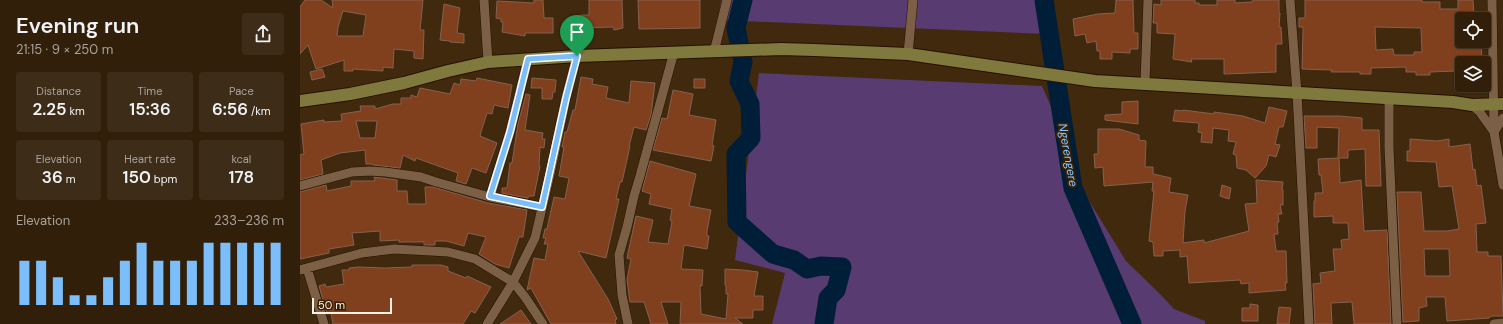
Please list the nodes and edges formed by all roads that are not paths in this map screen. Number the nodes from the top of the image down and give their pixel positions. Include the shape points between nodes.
1 (484, 0) edge
2 (727, 0) edge
3 (913, 0) edge
4 (1148, 0) edge
5 (1290, 0) edge
6 (1492, 0) edge
7 (674, 52) junction
8 (714, 52) junction
9 (908, 54) junction
10 (577, 56) junction
11 (528, 59) junction
12 (488, 62) junction
13 (1145, 83) junction
14 (1298, 92) junction
15 (1389, 99) junction
16 (300, 101) edge
17 (1472, 105) junction
18 (1498, 105) edge
19 (1503, 118) edge
20 (1494, 132) junction
21 (1503, 185) edge
22 (300, 186) edge
23 (490, 196) junction
24 (542, 207) junction
25 (304, 269) edge
26 (513, 282) junction
27 (1503, 323) edge
28 (324, 324) edge
29 (487, 324) edge
30 (543, 324) edge
31 (628, 324) edge
32 (1309, 324) edge
33 (1397, 324) edge
34 (1494, 324) edge

1 - 12 street
2 - 8 street
3 - 9 street
4 - 13 street
5 - 14 street
6 - 18 street
7 - 8 street
7 - 10 street
7 - 31 street via 619,255 622,295
8 - 9 street via 814,50
9 - 13 street via 1095,81
10 - 11 street
10 - 24 street
11 - 12 street
11 - 23 street via 510,132
12 - 16 street via 404,83
13 - 14 street
14 - 15 street
14 - 32 street
15 - 17 street
15 - 33 street
17 - 18 street
17 - 20 street
18 - 20 street
19 - 20 street
20 - 21 street
22 - 23 street via 348,173 370,171 421,177
23 - 24 street
24 - 26 street via 535,238
25 - 26 street via 362,253 394,249 448,252 475,259
25 - 28 street
26 - 29 street
26 - 30 street via 526,296
27 - 34 street

